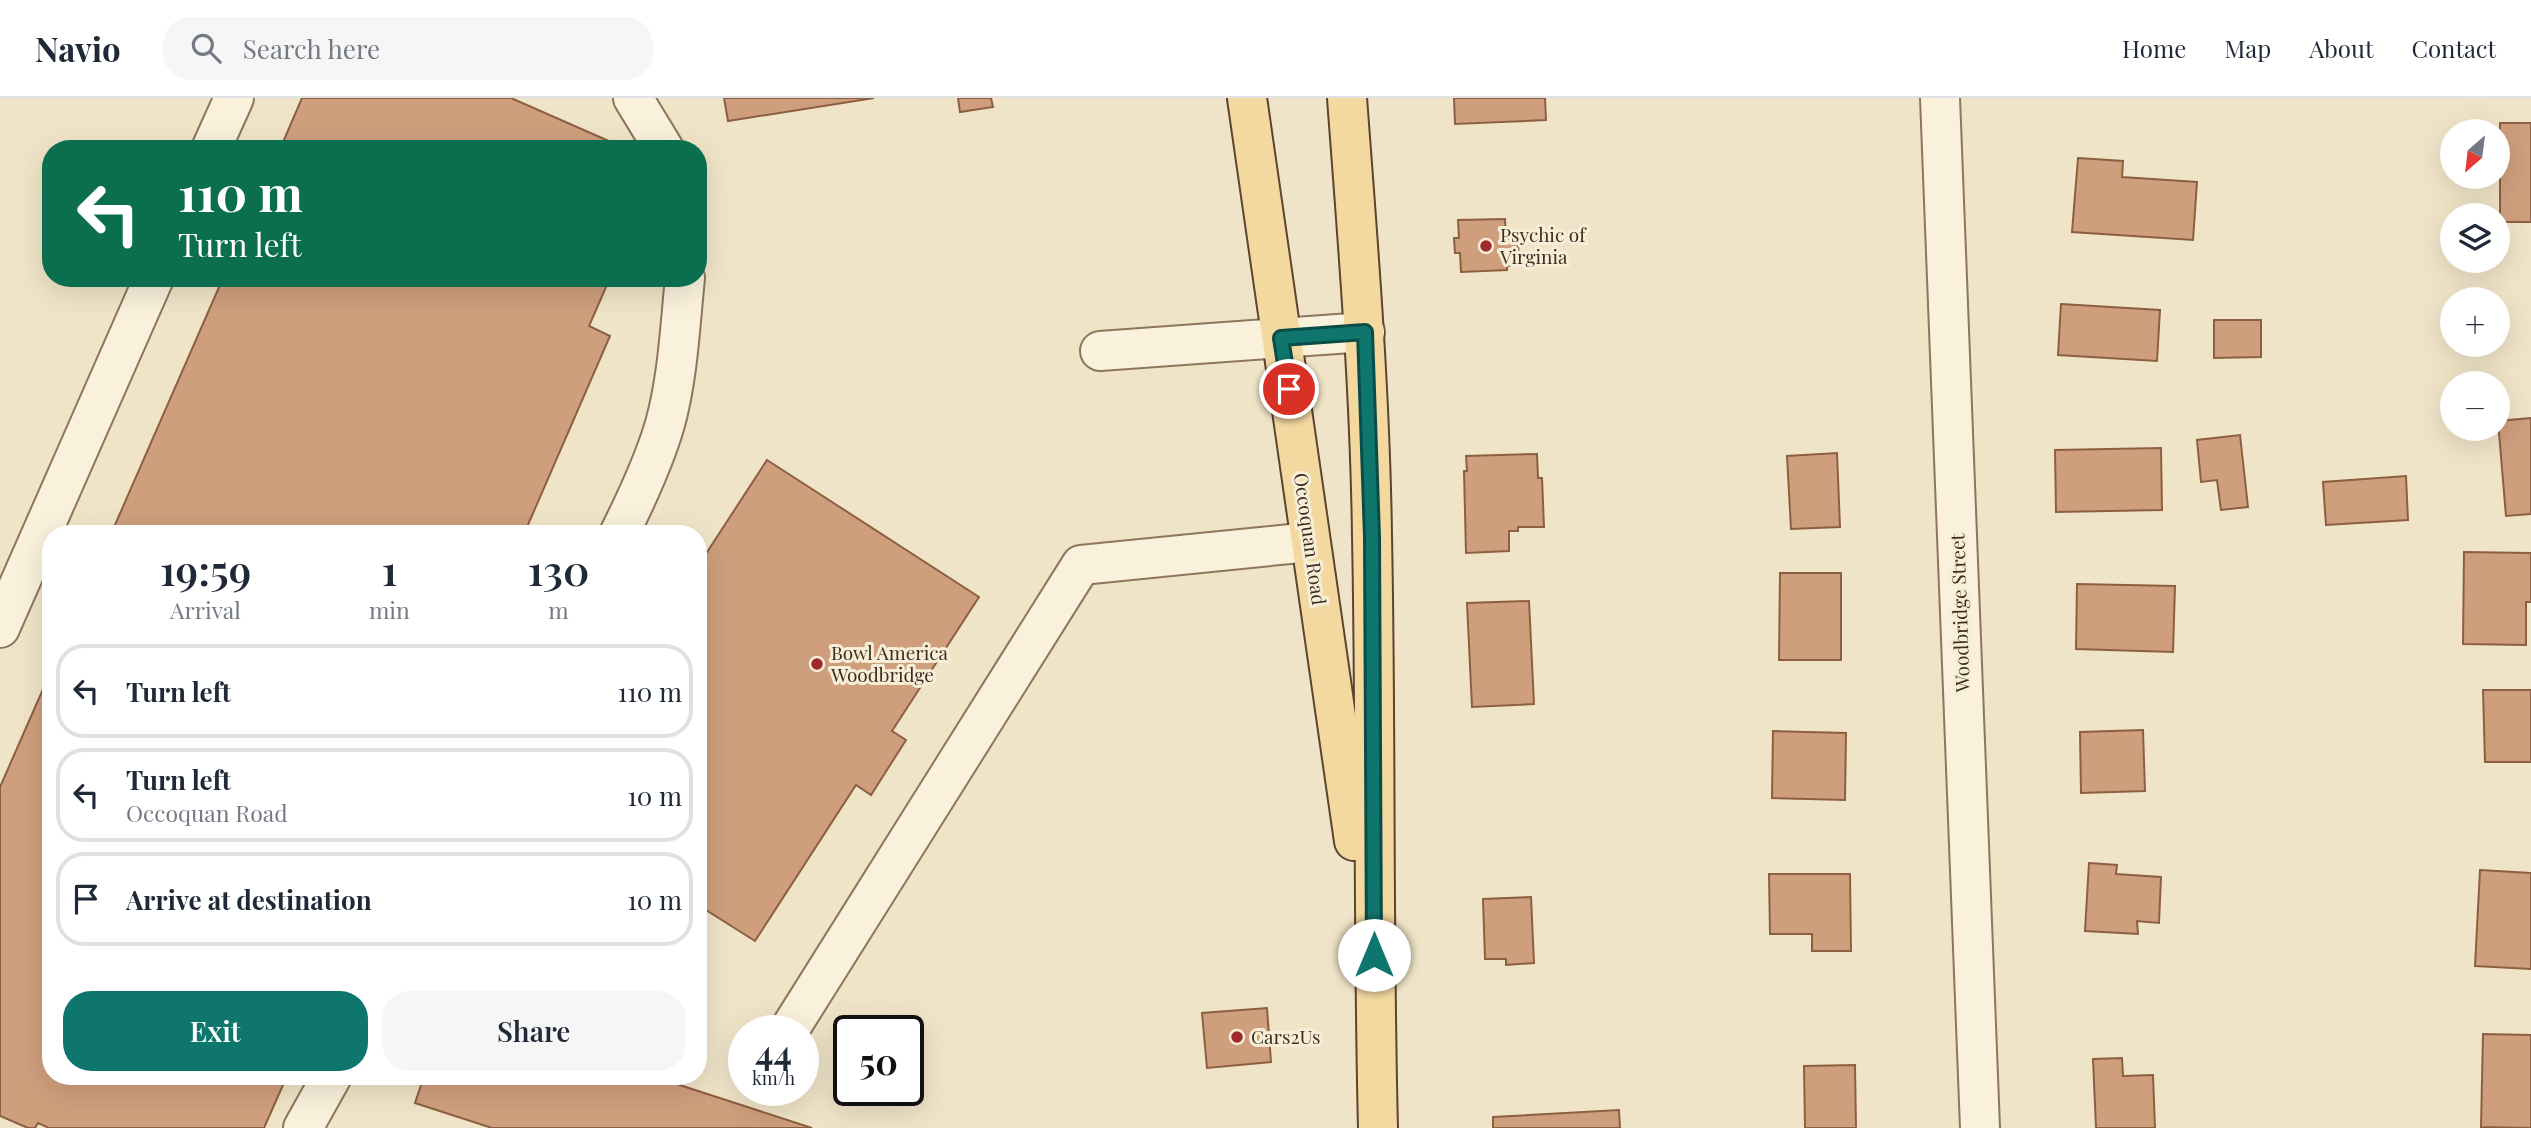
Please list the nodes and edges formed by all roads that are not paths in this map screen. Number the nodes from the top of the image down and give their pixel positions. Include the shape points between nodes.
1 (233, 98) edge
2 (633, 98) edge
3 (1247, 98) edge
4 (1347, 98) edge
5 (1940, 98) edge
6 (215, 140) edge
7 (659, 140) edge
8 (150, 287) edge
9 (684, 287) edge
10 (1365, 332) junction
11 (1281, 338) junction
12 (1100, 351) dead end
13 (45, 525) edge
14 (623, 525) edge
15 (42, 533) edge
16 (1310, 542) junction
17 (0, 628) edge
18 (1374, 981) junction
19 (799, 1015) edge
20 (327, 1085) edge
21 (303, 1128) edge
22 (1378, 1128) edge
23 (1980, 1128) edge

1 - 6 street
2 - 7 street
3 - 11 main road, Occoquan Road
4 - 10 main road, Occoquan Road
5 - 23 street, Woodbridge Street
8 - 13 street
9 - 14 street via 665,423
10 - 11 street
10 - 18 main road, Occoquan Road via 1372,537
11 - 12 street
11 - 16 main road, Occoquan Road
15 - 17 street
16 - 18 main road, Occoquan Road
16 - 19 street via 1081,565
18 - 22 main road, Occoquan Road
20 - 21 street

